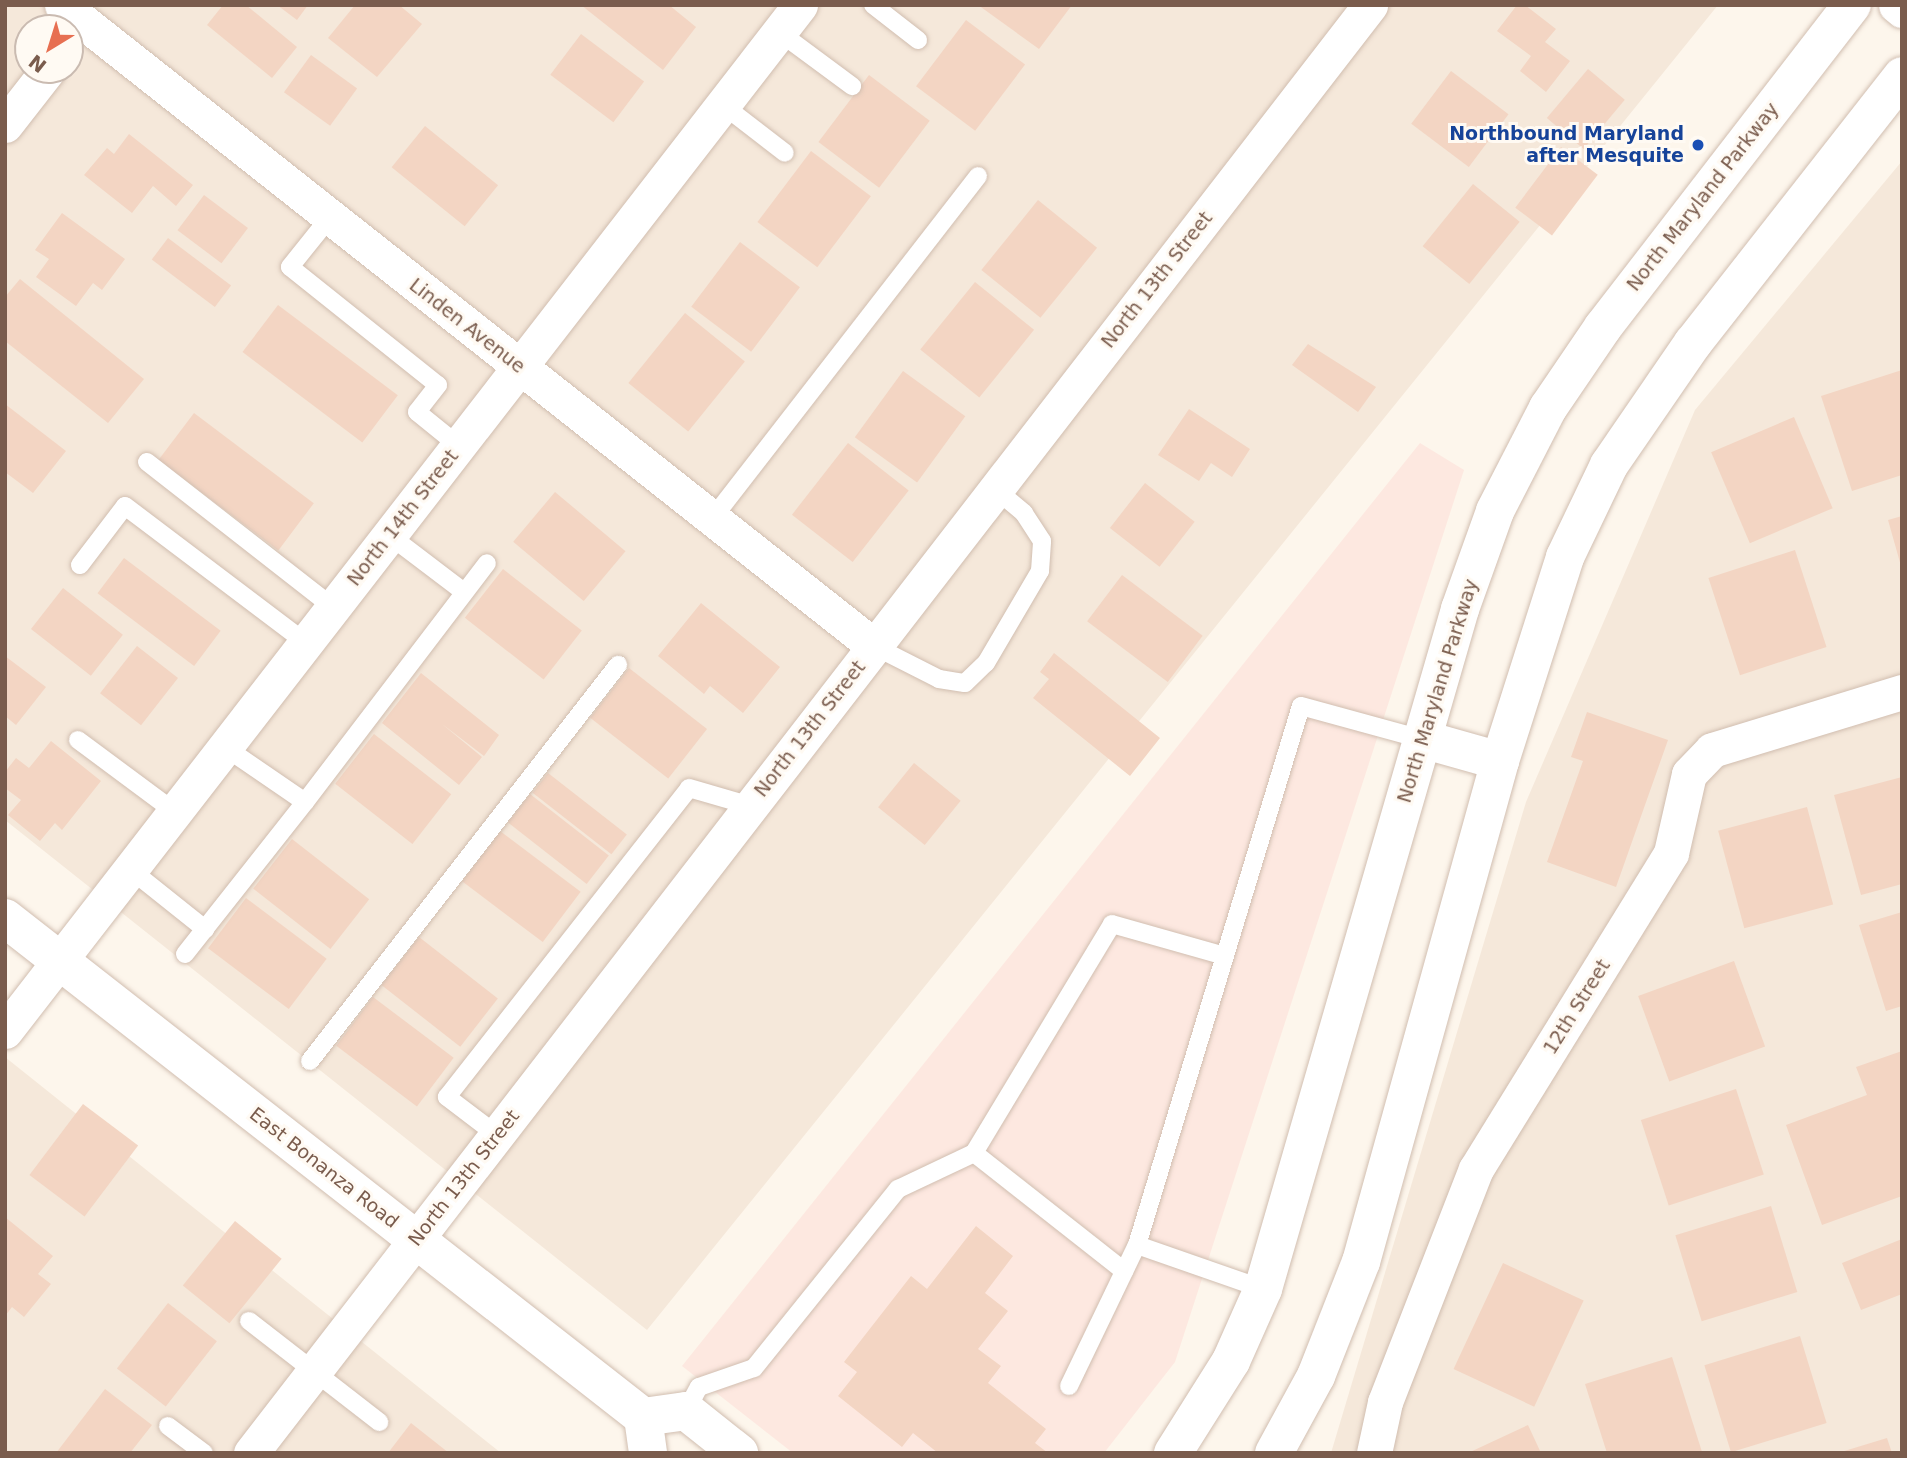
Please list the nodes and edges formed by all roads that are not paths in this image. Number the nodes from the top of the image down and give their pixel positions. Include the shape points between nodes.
1 (800, 5) edge
2 (873, 5) edge
3 (1370, 5) edge
4 (1852, 5) edge
5 (1896, 5) edge
6 (1902, 10) edge
7 (84, 23) edge
8 (779, 32) junction
9 (918, 40) dead end
10 (1902, 76) edge
11 (37, 84) edge
12 (852, 86) dead end
13 (723, 105) junction
14 (5, 125) edge
15 (785, 153) dead end
16 (978, 176) dead end
17 (330, 218) junction
18 (520, 367) junction
19 (459, 446) junction
20 (147, 462) dead end
21 (995, 489) junction
22 (712, 519) junction
23 (389, 535) junction
24 (486, 563) dead end
25 (80, 565) dead end
26 (464, 592) junction
27 (334, 608) junction
28 (306, 643) junction
29 (874, 646) junction
30 (618, 665) dead end
31 (1902, 692) edge
32 (1422, 739) junction
33 (78, 740) dead end
34 (226, 748) junction
35 (1500, 761) junction
36 (305, 802) junction
37 (751, 806) junction
38 (175, 812) junction
39 (131, 870) junction
40 (5, 918) edge
41 (205, 929) junction
42 (185, 954) dead end
43 (1225, 956) junction
44 (60, 961) junction
45 (5, 1031) edge
46 (310, 1061) dead end
47 (497, 1135) junction
48 (974, 1153) junction
49 (416, 1241) junction
50 (1137, 1245) junction
51 (1124, 1271) junction
52 (1263, 1289) junction
53 (249, 1321) dead end
54 (315, 1370) junction
55 (1069, 1387) dead end
56 (685, 1411) junction
57 (379, 1422) dead end
58 (168, 1426) dead end
59 (646, 1435) edge
60 (204, 1453) edge
61 (251, 1453) edge
62 (739, 1453) edge
63 (1173, 1453) edge
64 (1274, 1453) edge
65 (1374, 1453) edge

1 - 8 street, North 14th Street
2 - 9 lane
3 - 21 street, North 13th Street
4 - 32 main road, North Maryland Parkway via 1603,327 1548,408 1495,511
5 - 6 street
7 - 17 street, Linden Avenue
8 - 12 lane
8 - 13 street, North 14th Street
10 - 35 main road via 1693,343 1609,465 1565,557
11 - 14 street
13 - 15 lane
13 - 18 street, North 14th Street
16 - 22 lane
17 - 18 street, Linden Avenue
17 - 19 lane via 290,267 438,385 417,412
18 - 19 street, North 14th Street
18 - 22 street, Linden Avenue
19 - 23 street, North 14th Street
20 - 27 lane
21 - 29 street, North 13th Street
21 - 29 lane via 1024,513 1042,541 1040,571 986,663 965,683 939,679
22 - 29 street, Linden Avenue
23 - 26 lane
23 - 27 street, North 14th Street
24 - 26 lane
25 - 28 lane via 125,506
26 - 36 lane
27 - 28 street, North 14th Street
28 - 34 street, North 14th Street
29 - 37 street, North 13th Street
30 - 46 lane
31 - 65 street, 12th Street via 1712,750 1689,774 1671,853 1476,1169 1385,1402
32 - 35 main road
32 - 43 lane via 1301,706
32 - 52 main road, North Maryland Parkway
33 - 38 lane
34 - 36 lane
34 - 38 street, North 14th Street
35 - 64 main road via 1361,1262 1316,1376
36 - 41 lane
37 - 47 street, North 13th Street
37 - 47 lane via 689,788 447,1097
38 - 39 street, North 14th Street
39 - 41 lane
39 - 44 street, North 14th Street
40 - 44 main road, East Bonanza Road
41 - 42 lane
43 - 48 lane via 1112,924
43 - 50 lane
44 - 45 street, North 14th Street
44 - 49 main road, East Bonanza Road
47 - 49 street, North 13th Street
48 - 51 lane
48 - 56 lane via 898,1189 754,1368 699,1387
49 - 54 street, North 13th Street
49 - 59 main road, East Bonanza Road
50 - 51 lane
50 - 52 lane
51 - 55 lane
52 - 63 main road, North Maryland Parkway via 1231,1361
53 - 54 lane
54 - 57 lane
54 - 61 street, North 13th Street
56 - 59 main road, East Bonanza Road
56 - 62 main road
58 - 60 lane

